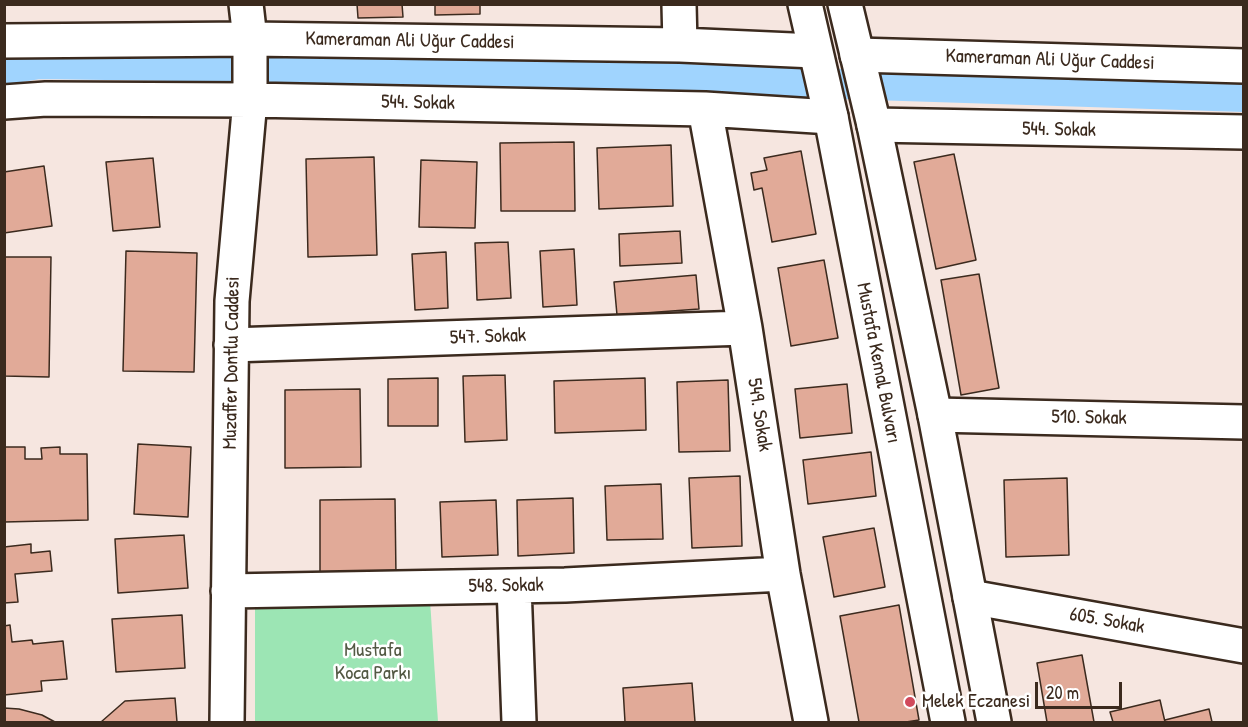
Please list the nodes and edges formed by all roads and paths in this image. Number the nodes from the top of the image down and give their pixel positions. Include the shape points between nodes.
1 (246, 4) edge
2 (679, 4) edge
3 (805, 4) edge
4 (845, 4) edge
5 (250, 39) junction
6 (4, 41) edge
7 (680, 45) junction
8 (815, 51) junction
9 (858, 61) junction
10 (1244, 66) edge
11 (250, 100) junction
12 (4, 102) edge
13 (705, 109) junction
14 (831, 117) junction
15 (873, 121) junction
16 (1244, 132) edge
17 (745, 328) junction
18 (231, 345) junction
19 (935, 416) junction
20 (1244, 422) edge
21 (783, 574) junction
22 (514, 586) junction
23 (228, 591) junction
24 (970, 597) junction
25 (1244, 646) edge
26 (227, 723) edge
27 (519, 723) edge
28 (811, 723) edge
29 (948, 723) edge
30 (994, 723) edge

1 - 5 street, Muzaffer Dontlu Caddesi
2 - 7 street
3 - 8 street, Mustafa Kemal Bulvarı
4 - 9 street
5 - 6 street, Kameraman Ali Uğur Caddesi
5 - 7 street, Kameraman Ali Uğur Caddesi
5 - 11 street, Muzaffer Dontlu Caddesi
7 - 8 street, Kameraman Ali Uğur Caddesi
8 - 14 street, Mustafa Kemal Bulvarı
9 - 10 street, Kameraman Ali Uğur Caddesi
9 - 15 street
11 - 12 street, 544. Sokak
11 - 13 street, 544. Sokak
11 - 18 street, Muzaffer Dontlu Caddesi
13 - 14 street, 544. Sokak
13 - 17 street, 549. Sokak
14 - 29 street, Mustafa Kemal Bulvarı
15 - 16 street, 544. Sokak
15 - 19 street
17 - 18 street, 547. Sokak
17 - 21 street, 549. Sokak
18 - 23 street, Muzaffer Dontlu Caddesi
19 - 20 street, 510. Sokak
19 - 24 street
21 - 22 street, 548. Sokak
21 - 28 street, 549. Sokak
22 - 23 street, 548. Sokak
22 - 27 street
23 - 26 street, Muzaffer Dontlu Caddesi
24 - 25 street, 605. Sokak
24 - 30 street

